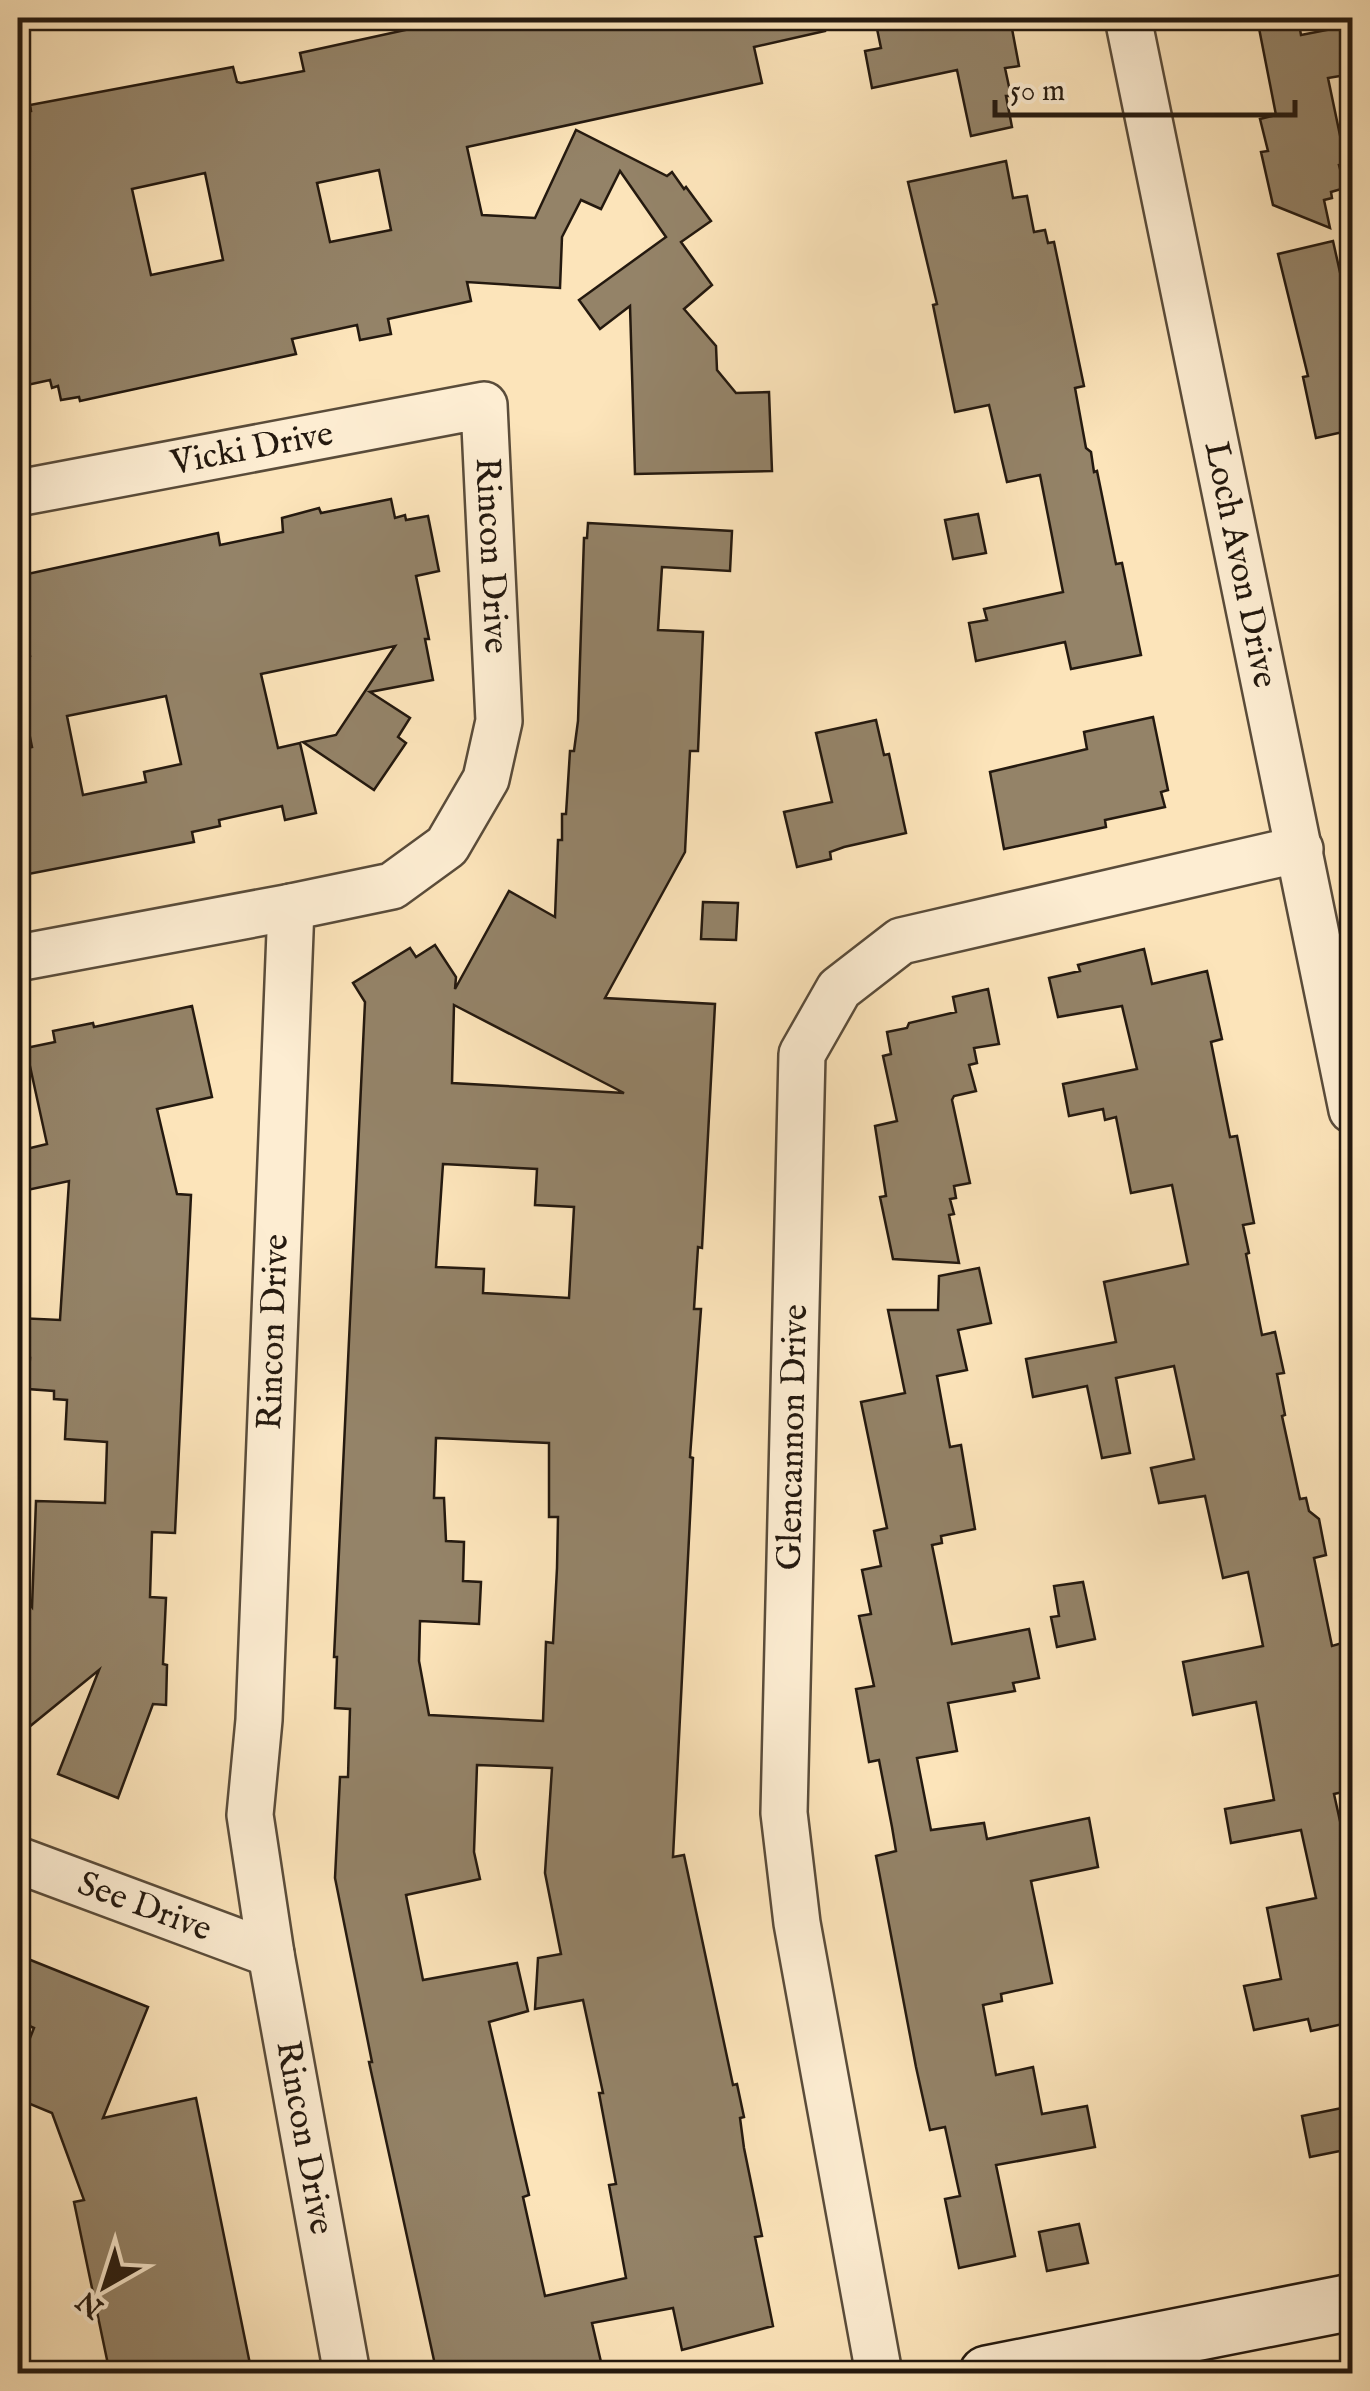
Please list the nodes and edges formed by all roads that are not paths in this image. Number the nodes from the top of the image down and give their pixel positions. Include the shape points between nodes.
1 (1128, 18) edge
2 (484, 405) joint
3 (18, 494) edge
4 (1300, 849) junction
5 (291, 906) junction
6 (18, 958) edge
7 (1352, 1110) edge
8 (18, 1860) edge
9 (272, 1954) junction
10 (1352, 2302) edge
11 (1019, 2370) edge
12 (347, 2374) edge
13 (879, 2374) edge

1 - 4 street, Loch Avon Drive
2 - 3 street, Vicki Drive
2 - 5 street, Rincon Drive via 499,721 486,779 447,846 392,886
4 - 7 street, Loch Avon Drive
4 - 13 street, Glencannon Drive via 901,941 840,989 802,1054 784,1813 797,1923
5 - 6 street
5 - 9 street, Rincon Drive via 250,1816
8 - 9 street, See Drive
9 - 12 street, Rincon Drive
10 - 11 main road

